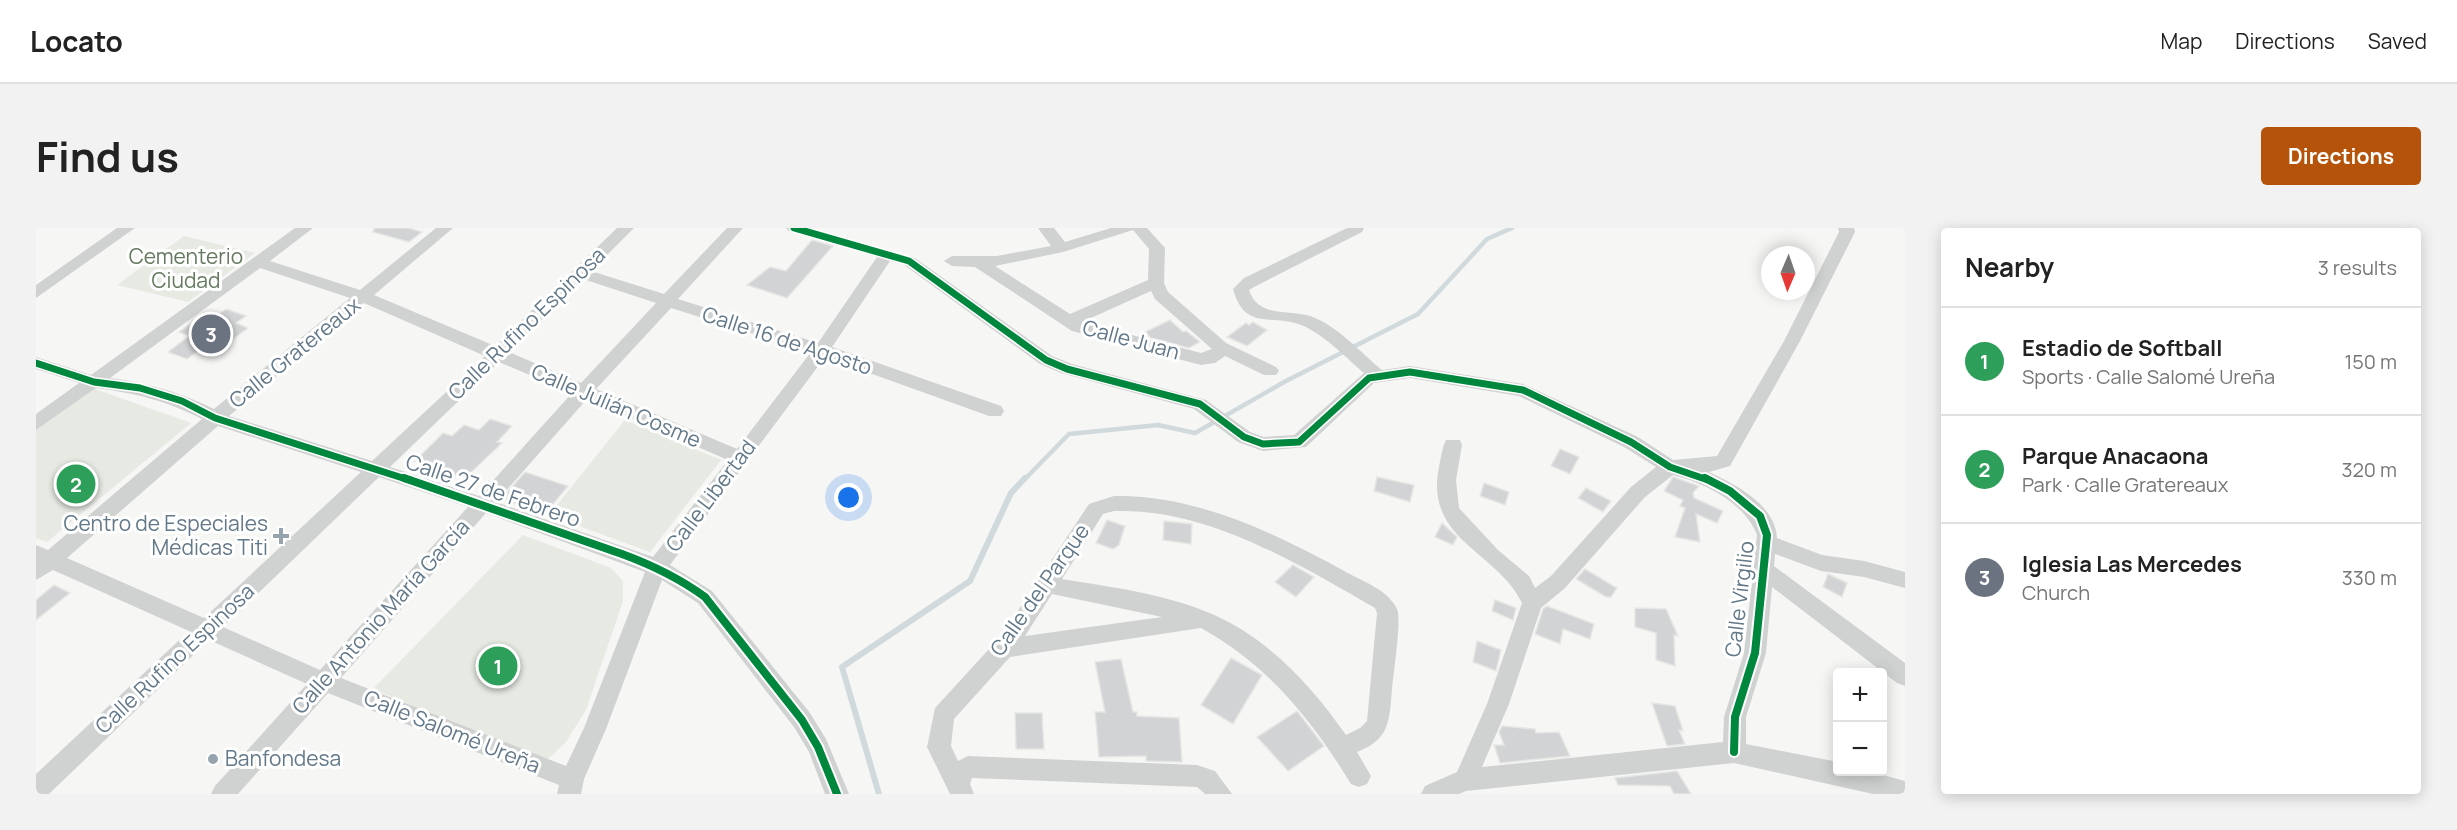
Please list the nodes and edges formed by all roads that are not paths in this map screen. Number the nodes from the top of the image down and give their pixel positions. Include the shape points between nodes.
1 (127, 228) edge
2 (305, 228) edge
3 (445, 228) edge
4 (626, 228) edge
5 (735, 228) edge
6 (794, 228) edge
7 (1046, 228) edge
8 (1127, 228) edge
9 (1139, 228) edge
10 (1846, 228) edge
11 (1356, 229) edge
12 (1061, 248) junction
13 (886, 255) junction
14 (952, 261) dead end
15 (258, 262) junction
16 (980, 263) junction
17 (579, 273) junction
18 (1156, 283) junction
19 (36, 293) edge
20 (364, 297) junction
21 (665, 303) junction
22 (1068, 321) junction
23 (1224, 349) junction
24 (822, 350) junction
25 (496, 355) junction
26 (36, 363) edge
27 (1270, 371) dead end
28 (1379, 376) junction
29 (94, 382) junction
30 (583, 392) junction
31 (995, 411) dead end
32 (215, 418) junction
33 (36, 423) edge
34 (1453, 445) dead end
35 (740, 458) junction
36 (1670, 467) junction
37 (375, 470) junction
38 (483, 504) junction
39 (1767, 543) junction
40 (41, 561) edge
41 (656, 569) junction
42 (1764, 570) junction
43 (1905, 580) edge
44 (1046, 585) junction
45 (1532, 603) junction
46 (1206, 620) junction
47 (205, 630) junction
48 (1005, 648) junction
49 (1905, 676) edge
50 (323, 681) junction
51 (1342, 747) junction
52 (1734, 752) junction
53 (1359, 776) dead end
54 (1465, 780) junction
55 (1499, 786) edge
56 (570, 787) edge
57 (960, 789) edge
58 (36, 790) edge
59 (1905, 792) edge
60 (223, 794) edge
61 (837, 794) edge
62 (1220, 794) edge
63 (1433, 794) edge

1 - 19 street
2 - 15 street
3 - 20 street, Calle Gratereaux
4 - 17 street, Calle Rufino Espinosa
5 - 21 street, Calle Antonio María García
6 - 13 street
7 - 12 street
8 - 12 street
9 - 18 street via 1157,248
10 - 36 street via 1792,341 1723,461
11 - 28 street via 1250,282 1241,289 1242,298 1255,312 1306,320
12 - 16 street
13 - 24 street, Calle Libertad
13 - 28 street via 909,261 1046,360 1200,405 1244,437 1263,444 1299,442 1369,378
14 - 16 street
15 - 20 street, Calle Julián Cosme
15 - 29 street
16 - 22 street, Calle Juan
17 - 21 street, Calle 16 de Agosto
17 - 25 street, Calle Rufino Espinosa
18 - 22 street
18 - 23 street via 1171,305
20 - 25 street, Calle Julián Cosme
20 - 32 street, Calle Gratereaux
21 - 24 street, Calle 16 de Agosto
21 - 30 street, Calle Antonio María García
22 - 23 street, Calle Juan via 1202,359
23 - 27 street
24 - 31 street, Calle 16 de Agosto
24 - 35 street, Calle Libertad
25 - 30 street, Calle Julián Cosme
25 - 37 street, Calle Rufino Espinosa
26 - 29 street, Calle 27 de Febrero
28 - 36 street, Calle Virgilio via 1410,372 1533,393 1631,442
29 - 32 street, Calle 27 de Febrero via 140,388 182,400
29 - 33 street
30 - 35 street, Calle Julián Cosme
30 - 38 street, Calle Antonio María García
32 - 37 street, Calle 27 de Febrero
32 - 40 street, Calle Gratereaux
34 - 45 street via 1446,480 1450,511 1522,582
35 - 41 street, Calle Libertad
36 - 39 street, Calle Virgilio via 1694,472 1730,491 1760,516
36 - 45 street via 1638,492 1558,582
37 - 38 street, Calle 27 de Febrero
37 - 47 street, Calle Rufino Espinosa
38 - 41 street, Calle 27 de Febrero
38 - 50 street, Calle Antonio María García
39 - 42 street, Calle Virgilio
39 - 43 street via 1821,563
40 - 47 street, Calle Salomé Ureña
41 - 56 street, Calle Libertad
41 - 61 street, Calle 27 de Febrero via 705,597 802,720
42 - 49 street
42 - 52 street, Calle Virgilio via 1755,653 1735,717
44 - 46 street
44 - 48 street, Calle del Parque
44 - 51 street, Calle del Parque via 1096,509 1107,504 1135,504 1212,518 1260,537 1382,602 1388,612 1378,722 1367,737
45 - 54 street via 1498,704
46 - 48 street
46 - 51 street via 1246,644 1286,677
47 - 50 street, Calle Salomé Ureña
47 - 58 street, Calle Rufino Espinosa
48 - 57 street, Calle del Parque via 943,716 939,747
50 - 56 street, Calle Salomé Ureña
50 - 60 street, Calle Antonio María García
51 - 53 street
52 - 55 street
52 - 59 street
54 - 55 street
54 - 63 street
57 - 62 street via 960,773 968,767 1197,776 1207,779

